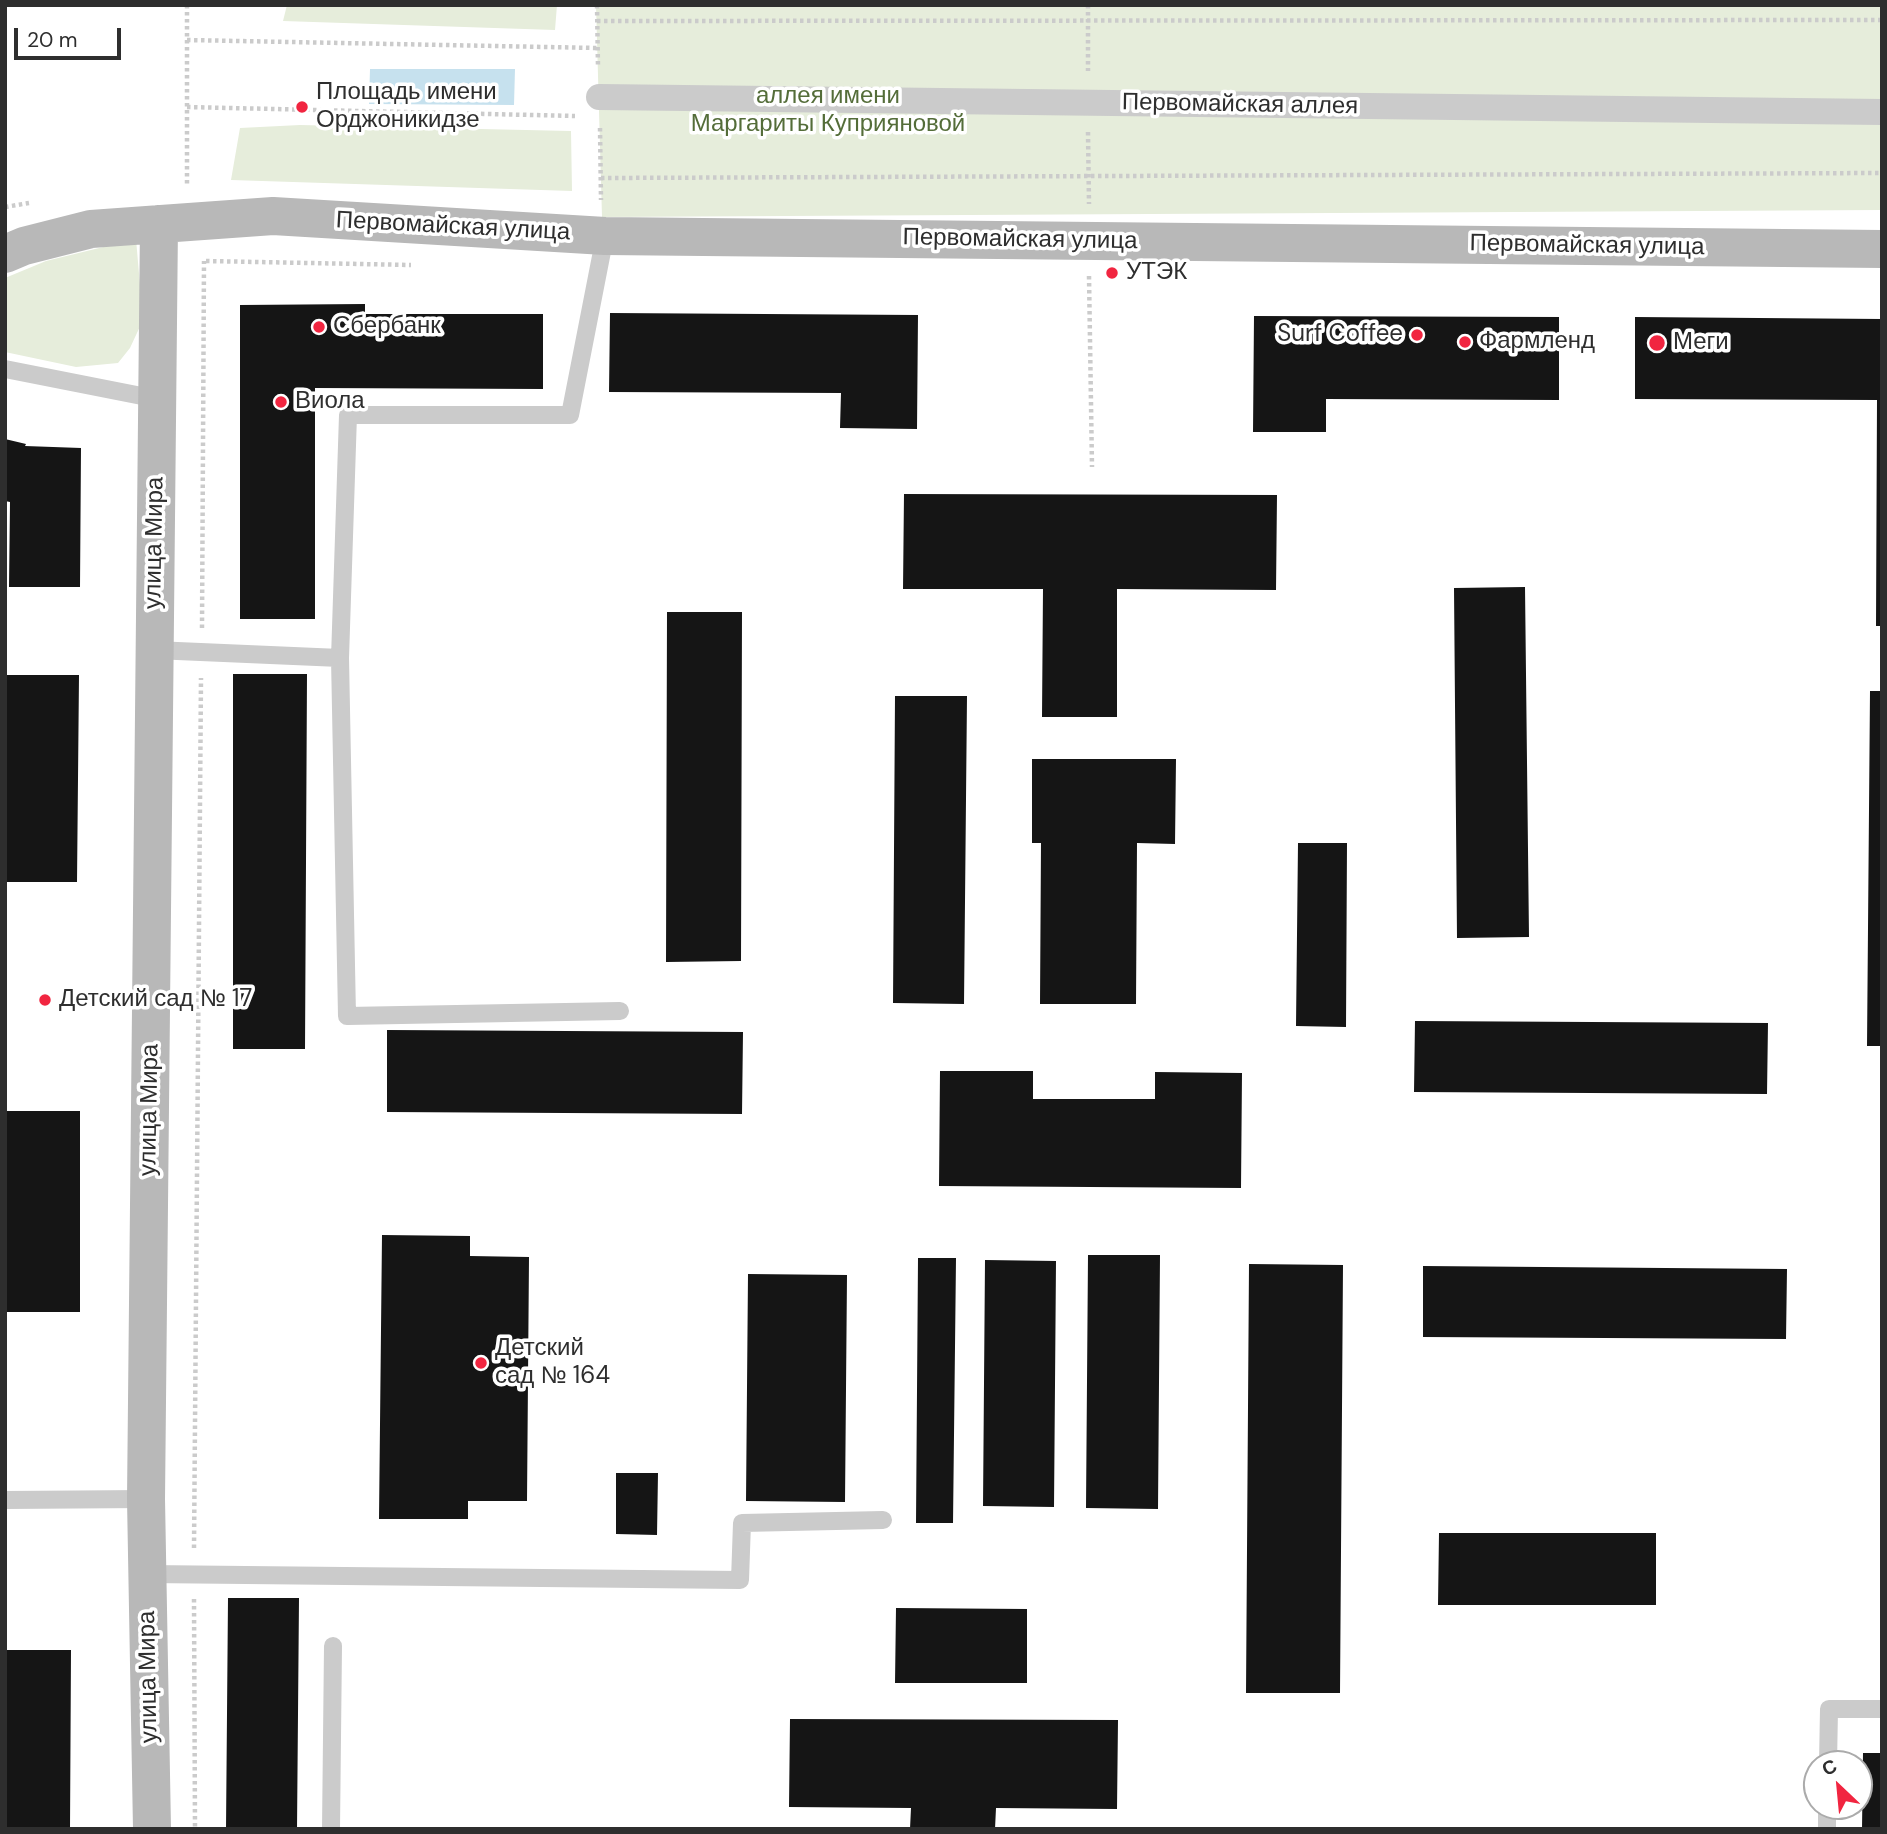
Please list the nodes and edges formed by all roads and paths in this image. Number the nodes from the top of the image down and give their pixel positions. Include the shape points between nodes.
1 (187, 5) edge
2 (597, 5) edge
3 (1088, 5) edge
4 (1882, 20) edge
5 (597, 21) junction
6 (1088, 22) junction
7 (187, 40) junction
8 (1088, 104) junction
9 (187, 107) junction
10 (595, 110) junction
11 (1882, 112) edge
12 (1882, 173) edge
13 (1088, 177) junction
14 (601, 178) junction
15 (187, 190) dead end
16 (603, 219) junction
17 (159, 224) junction
18 (1089, 241) junction
19 (1882, 249) edge
20 (5, 254) edge
21 (204, 261) dead end
22 (5, 369) edge
23 (157, 398) junction
24 (1092, 467) dead end
25 (155, 650) junction
26 (201, 652) junction
27 (340, 657) junction
28 (620, 1011) dead end
29 (146, 1499) junction
30 (5, 1500) edge
31 (883, 1520) dead end
32 (147, 1574) junction
33 (194, 1574) junction
34 (333, 1646) dead end
35 (1882, 1709) edge
36 (1828, 1750) edge
37 (152, 1829) edge
38 (195, 1829) edge
39 (331, 1829) edge

1 - 7 path
2 - 5 path
3 - 6 path
4 - 6 path
5 - 6 path
5 - 7 path via 598,48
6 - 8 path
7 - 9 path
8 - 10 street, Первомайская аллея
8 - 11 street, Первомайская аллея
8 - 13 path
9 - 10 path
9 - 15 path
10 - 14 path
12 - 13 path
13 - 14 path
13 - 18 path
14 - 16 path
16 - 17 main road, Первомайская улица via 273,216
16 - 18 main road, Первомайская улица
16 - 27 lane via 570,415 348,415
17 - 20 main road, Первомайская улица via 90,229
17 - 23 main road, улица Мира
18 - 19 main road, Первомайская улица
18 - 24 path
21 - 26 path
22 - 23 lane
23 - 25 main road, улица Мира
25 - 26 lane
25 - 29 main road, улица Мира
26 - 27 lane
26 - 33 path
27 - 28 lane via 347,1016
29 - 30 lane
29 - 32 main road, улица Мира
31 - 33 lane via 742,1522 740,1580
32 - 33 lane
32 - 37 main road, улица Мира
33 - 38 path
34 - 39 lane
35 - 36 lane via 1829,1709

